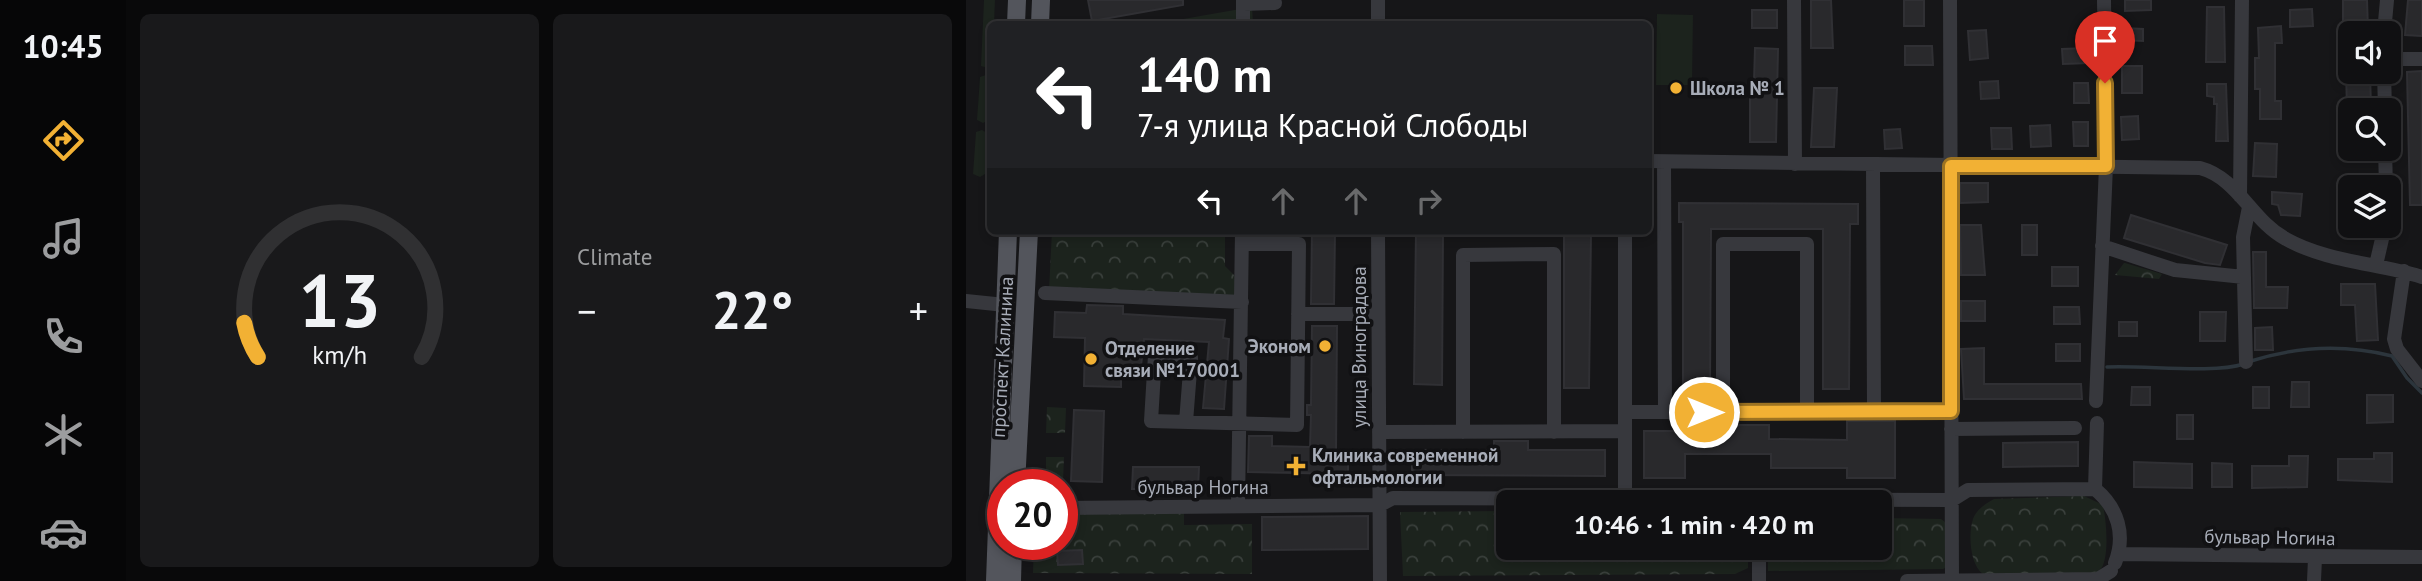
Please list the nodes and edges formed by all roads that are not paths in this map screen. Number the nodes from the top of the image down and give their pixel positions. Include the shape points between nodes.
1 (1017, 0) edge
2 (1041, 0) edge
3 (1378, 0) edge
4 (1794, 0) edge
5 (1950, 0) edge
6 (2104, 0) edge
7 (2242, 0) edge
8 (2386, 0) edge
9 (1243, 2) edge
10 (1275, 3) dead end
11 (1016, 21) edge
12 (1040, 21) edge
13 (1244, 21) edge
14 (1378, 21) edge
15 (2385, 21) edge
16 (2401, 59) edge
17 (2422, 59) edge
18 (1652, 161) edge
19 (1664, 162) junction
20 (1795, 164) junction
21 (1873, 165) junction
22 (1951, 166) junction
23 (2106, 166) junction
24 (2244, 201) junction
25 (1008, 235) edge
26 (1030, 235) edge
27 (1378, 235) edge
28 (1625, 235) edge
29 (1242, 238) edge
30 (2382, 238) edge
31 (2102, 246) junction
32 (2376, 265) junction
33 (2404, 271) junction
34 (2245, 277) junction
35 (2422, 277) edge
36 (1045, 293) dead end
37 (966, 301) edge
38 (1242, 302) junction
39 (1005, 304) junction
40 (1298, 314) junction
41 (1378, 314) junction
42 (2246, 362) dead end
43 (2422, 381) edge
44 (2096, 401) dead end
45 (1874, 411) junction
46 (1951, 411) junction
47 (1625, 412) junction
48 (1665, 412) junction
49 (1723, 412) junction
50 (1807, 412) junction
51 (1186, 422) junction
52 (2097, 423) dead end
53 (1238, 424) junction
54 (2075, 428) dead end
55 (1951, 429) junction
56 (1625, 431) junction
57 (1379, 432) junction
58 (1463, 432) junction
59 (1554, 432) junction
60 (1017, 469) edge
61 (2095, 489) junction
62 (1625, 490) edge
63 (1496, 498) edge
64 (1892, 500) edge
65 (1952, 500) junction
66 (1380, 505) junction
67 (1238, 506) junction
68 (1078, 508) edge
69 (2118, 554) junction
70 (2422, 556) edge
71 (2315, 558) junction
72 (1013, 560) edge
73 (1759, 560) edge
74 (2111, 576) edge
75 (2095, 580) edge
76 (995, 581) edge
77 (1012, 581) edge
78 (1380, 581) edge
79 (1759, 581) edge
80 (1907, 581) edge
81 (1952, 581) edge
82 (1963, 581) edge
83 (2314, 581) edge

1 - 11 main road
2 - 12 main road
3 - 14 street
4 - 20 street
5 - 22 street
6 - 23 street
7 - 24 street
8 - 15 street
9 - 10 street
9 - 13 street
16 - 17 street
18 - 19 street
19 - 20 street
19 - 48 street
20 - 21 street
21 - 22 street
21 - 45 street
22 - 23 street
22 - 46 street
23 - 24 street via 2200,169 2225,179
23 - 31 street
24 - 32 street via 2269,228 2292,242
24 - 34 street
25 - 39 main road, проспект Калинина
26 - 60 main road, проспект Калинина
27 - 41 street, улица Виноградова
28 - 47 street
29 - 38 street
29 - 40 street via 1299,244
30 - 32 street
31 - 34 street via 2175,270
31 - 44 street
32 - 33 street
33 - 35 street
33 - 43 street via 2394,339
34 - 42 street
36 - 38 street
37 - 39 street
38 - 53 street
39 - 76 main road, проспект Калинина
40 - 41 street
40 - 53 street via 1297,425
41 - 57 street, улица Виноградова
45 - 46 street
45 - 50 street
46 - 55 street
47 - 48 street
47 - 56 street
48 - 49 street
49 - 50 street
49 - 50 street via 1723,244 1807,244
51 - 51 street via 1151,421 1155,355 1191,358
51 - 53 street
52 - 61 street
53 - 67 street
54 - 55 street
55 - 65 street
56 - 59 street
56 - 62 street
57 - 58 street
57 - 66 street, улица Виноградова
58 - 59 street
58 - 59 street via 1463,255 1553,254
61 - 65 street, бульвар Ногина via 1968,489
61 - 69 street via 2117,518
63 - 66 street, бульвар Ногина via 1393,498
64 - 65 street, бульвар Ногина
65 - 81 street
66 - 67 street, бульвар Ногина
66 - 78 street, улица Виноградова
67 - 68 street, бульвар Ногина
69 - 71 street, бульвар Ногина
69 - 74 street
70 - 71 street, бульвар Ногина
71 - 83 street
72 - 77 main road
73 - 79 street
74 - 75 street
75 - 82 street
80 - 81 street
81 - 82 street

